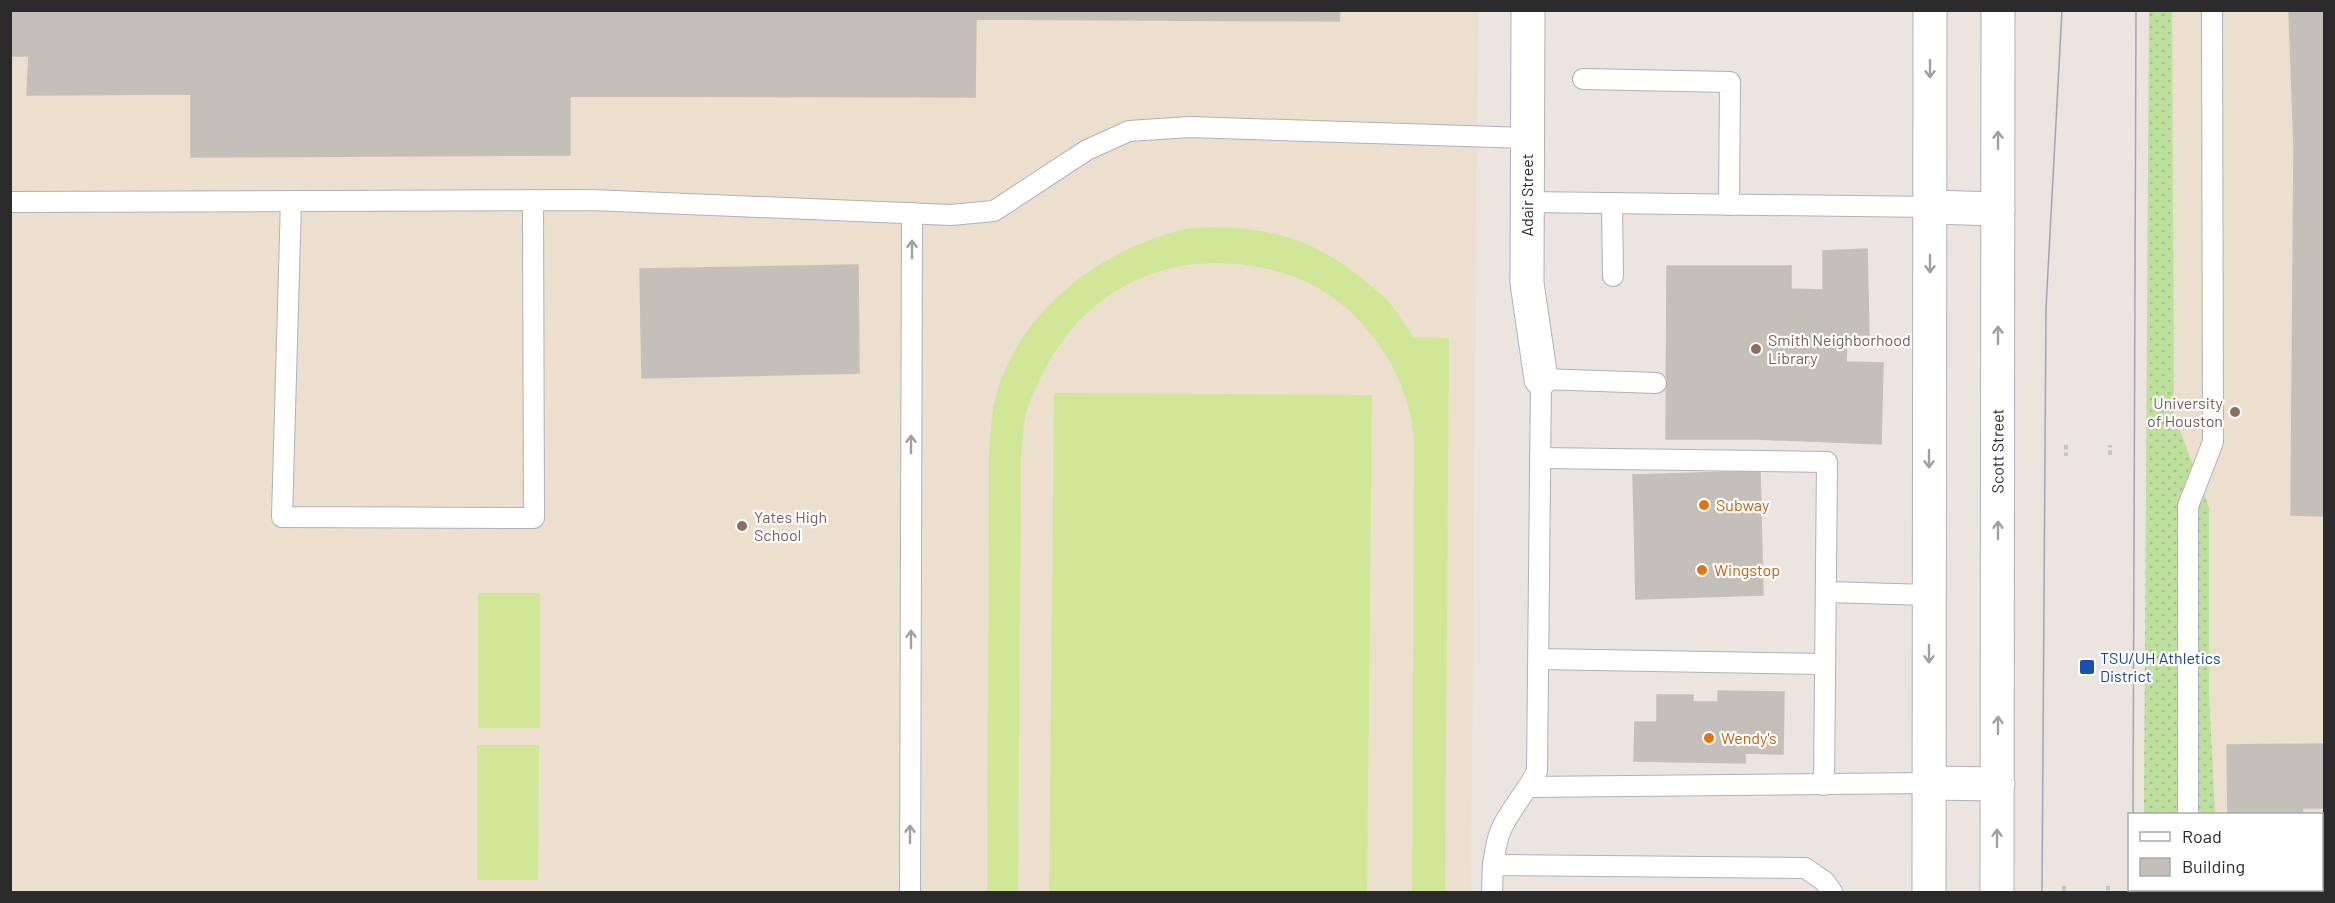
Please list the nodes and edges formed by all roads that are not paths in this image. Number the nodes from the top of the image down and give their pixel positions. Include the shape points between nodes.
1 (1528, 10) edge
2 (1930, 10) edge
3 (1998, 10) edge
4 (2212, 10) edge
5 (1583, 79) dead end
6 (1528, 138) junction
7 (533, 200) junction
8 (291, 201) junction
9 (10, 202) edge
10 (1527, 202) junction
11 (1612, 203) junction
12 (1729, 205) junction
13 (1930, 207) junction
14 (1998, 209) junction
15 (912, 213) junction
16 (1613, 276) dead end
17 (1540, 379) junction
18 (1656, 383) dead end
19 (1540, 458) junction
20 (1826, 592) junction
21 (1929, 595) junction
22 (1539, 659) junction
23 (1825, 664) junction
24 (1929, 783) junction
25 (1998, 784) junction
26 (1824, 785) junction
27 (1529, 788) junction
28 (2188, 813) edge
29 (1493, 865) junction
30 (910, 892) edge
31 (1492, 892) edge
32 (1832, 892) edge
33 (1929, 892) edge
34 (1997, 892) edge

1 - 6 main road, Adair Street
2 -> 13 main road
14 -> 3 main road, Scott Street
4 - 28 lane via 2213,442 2188,506
5 - 12 lane via 1730,82
6 - 10 main road, Adair Street
6 - 15 lane via 1189,127 1129,131 1087,150 994,211
7 - 8 lane
7 - 8 lane via 534,518 282,517
7 - 15 lane
8 - 9 lane
10 - 11 lane
10 - 17 main road, Adair Street via 1527,283
11 - 12 lane
11 - 16 lane
12 - 13 lane
13 - 14 main road
13 -> 21 main road
25 -> 14 main road, Scott Street
30 -> 15 lane
17 - 18 lane
17 - 19 lane
19 - 20 lane via 1827,462
19 - 22 lane
20 - 21 lane
20 - 23 lane
21 -> 24 main road
22 - 23 lane
22 - 27 lane via 1538,771
23 - 26 lane
24 - 25 main road
24 - 26 lane
24 - 33 main road
34 -> 25 main road, Scott Street
26 - 27 lane
27 - 29 lane via 1499,834
29 - 31 lane
29 - 32 lane via 1805,868

